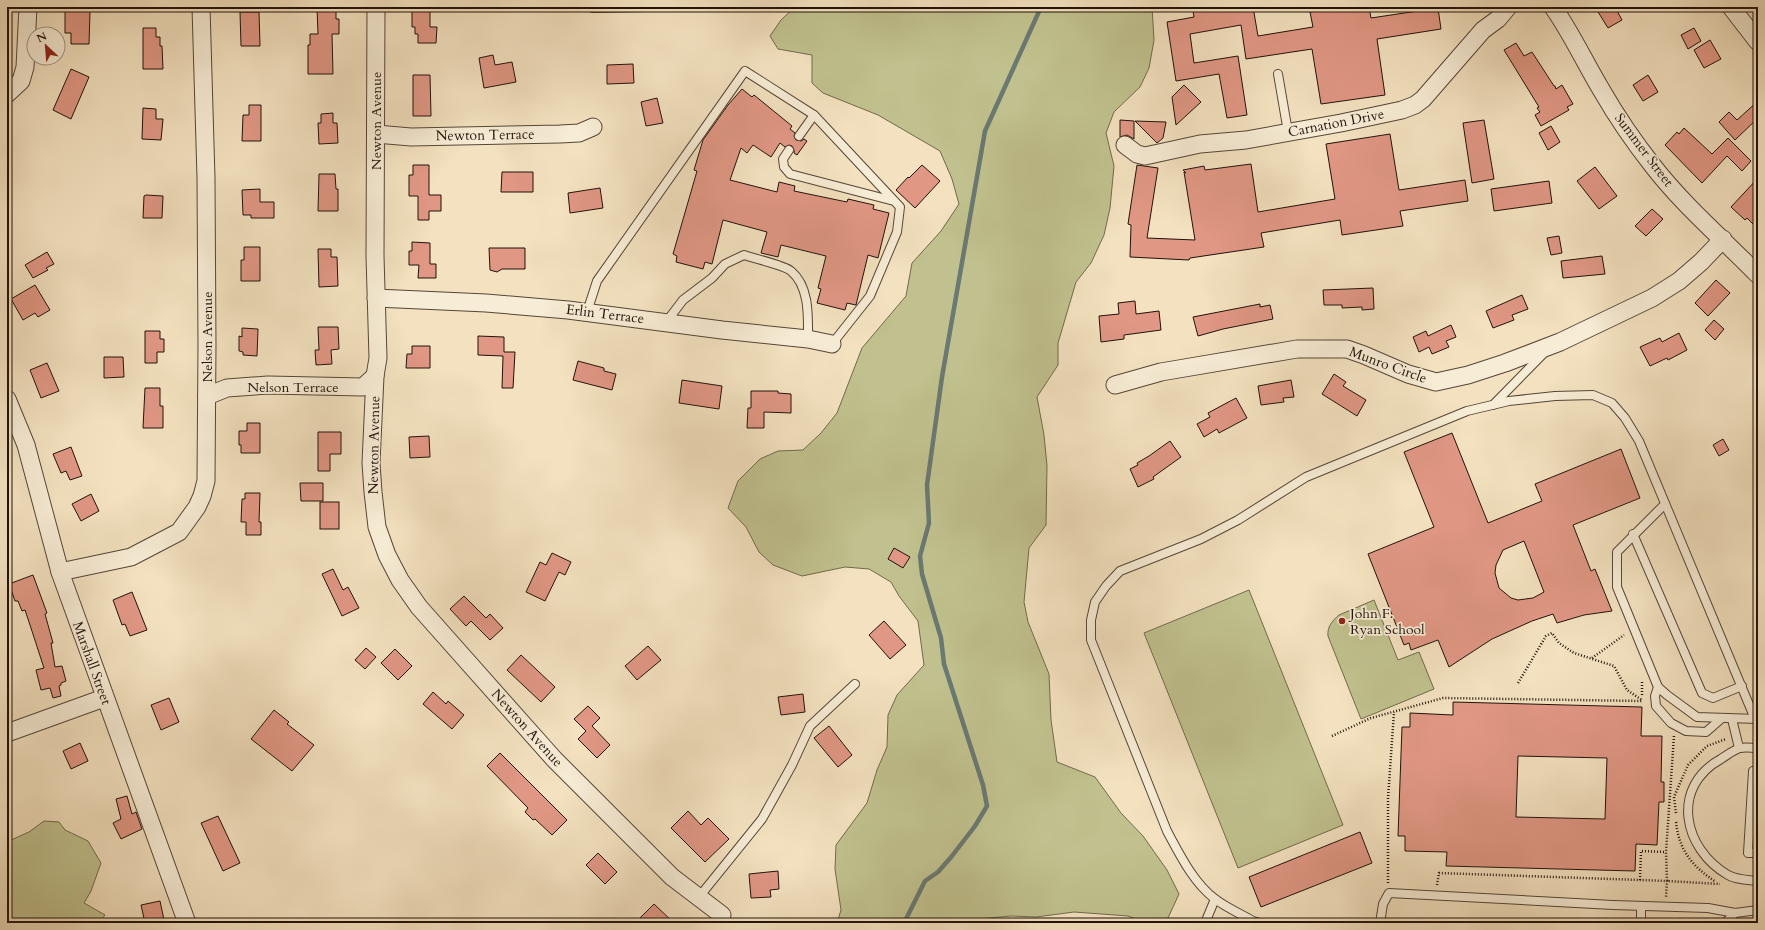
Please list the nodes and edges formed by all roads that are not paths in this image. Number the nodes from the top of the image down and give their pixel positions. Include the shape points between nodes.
1 (28, 7) edge
2 (201, 7) edge
3 (376, 7) edge
4 (648, 7) edge
5 (1508, 7) edge
6 (1553, 7) edge
7 (1731, 7) edge
8 (592, 8) dead end
9 (1758, 42) edge
10 (1278, 74) dead end
11 (7, 94) edge
12 (814, 115) junction
13 (593, 127) dead end
14 (1288, 132) junction
15 (376, 134) junction
16 (799, 136) dead end
17 (1125, 145) dead end
18 (789, 150) dead end
19 (895, 201) junction
20 (1723, 239) junction
21 (1758, 275) edge
22 (376, 298) junction
23 (587, 312) junction
24 (667, 321) junction
25 (808, 339) junction
26 (832, 344) joint
27 (1553, 345) junction
28 (375, 376) junction
29 (1115, 385) dead end
30 (207, 396) junction
31 (7, 399) edge
32 (1492, 405) junction
33 (1665, 504) junction
34 (1633, 534) junction
35 (60, 572) junction
36 (855, 684) dead end
37 (1658, 686) junction
38 (1742, 686) junction
39 (104, 698) junction
40 (1722, 718) junction
41 (1732, 719) junction
42 (1756, 719) edge
43 (7, 733) edge
44 (1739, 748) junction
45 (1758, 748) edge
46 (1758, 772) edge
47 (1758, 853) edge
48 (1758, 881) edge
49 (698, 897) junction
50 (1215, 899) junction
51 (1641, 906) junction
52 (1758, 910) edge
53 (1735, 913) junction
54 (722, 915) dead end
55 (187, 923) edge
56 (1205, 923) edge
57 (1260, 923) edge
58 (1380, 923) edge
59 (1641, 923) edge
60 (1724, 923) edge

1 - 11 street via 25,67 21,81
2 - 30 street, Nelson Avenue via 206,178
3 - 15 street, Newton Avenue
4 - 8 lane
5 - 14 street, Carnation Drive via 1498,19 1483,30 1415,105 1394,112
6 - 20 street, Summer Street via 1621,122 1652,166 1686,206
7 - 9 street
10 - 14 lane
12 - 16 lane
12 - 19 lane
12 - 23 lane via 745,71 597,281
13 - 15 street, Newton Terrace via 579,133 560,134 411,137
14 - 17 street, Carnation Drive via 1246,140 1200,144 1145,156 1137,154
15 - 22 street, Newton Avenue
18 - 19 lane via 783,159 784,167 790,174
19 - 26 lane via 900,207 897,232 870,296
20 - 21 street, Summer Street
20 - 27 street, Munro Circle via 1679,282
22 - 23 street, Erlin Terrace via 486,302
22 - 28 street, Newton Avenue via 378,358
23 - 24 street, Erlin Terrace
24 - 25 street, Erlin Terrace
24 - 25 lane via 683,300 712,278 725,264 744,255 791,271 802,284 808,309
25 - 26 street, Erlin Terrace
27 - 29 street, Munro Circle via 1498,366 1436,382 1408,374 1347,349 1325,348 1298,349 1182,368
27 - 32 lane
28 - 30 street, Nelson Terrace via 363,387 234,387
28 - 49 street, Newton Avenue via 371,463 373,499 377,527 400,580 419,607 554,759 672,877
30 - 35 street, Nelson Avenue via 206,481 202,496 186,524 178,532 131,557
31 - 35 street, Marshall Street via 26,445
32 - 33 lane via 1555,396 1585,395 1593,395 1612,403 1639,441
32 - 50 lane via 1467,410 1306,477 1201,540 1120,571 1095,602 1091,620 1091,640 1167,830 1193,875
33 - 34 lane
33 - 38 lane
34 - 37 lane via 1617,552 1617,587
34 - 38 lane via 1702,693 1713,698
35 - 39 street, Marshall Street
36 - 49 lane via 810,726 762,819
37 - 40 lane via 1697,717
37 - 40 lane via 1654,696 1656,706 1671,723 1686,731 1706,732
38 - 42 lane
39 - 43 street
39 - 55 street, Marshall Street
40 - 41 lane
41 - 42 lane
41 - 44 lane
44 - 45 lane
44 - 48 lane via 1710,764 1695,782 1690,794 1688,824 1698,847 1728,876
46 - 47 lane via 1753,771 1748,853
49 - 54 street, Newton Avenue
50 - 56 lane
50 - 57 lane
51 - 53 lane via 1708,908
51 - 58 lane via 1388,893 1382,904
51 - 59 lane
52 - 53 lane
53 - 60 lane

